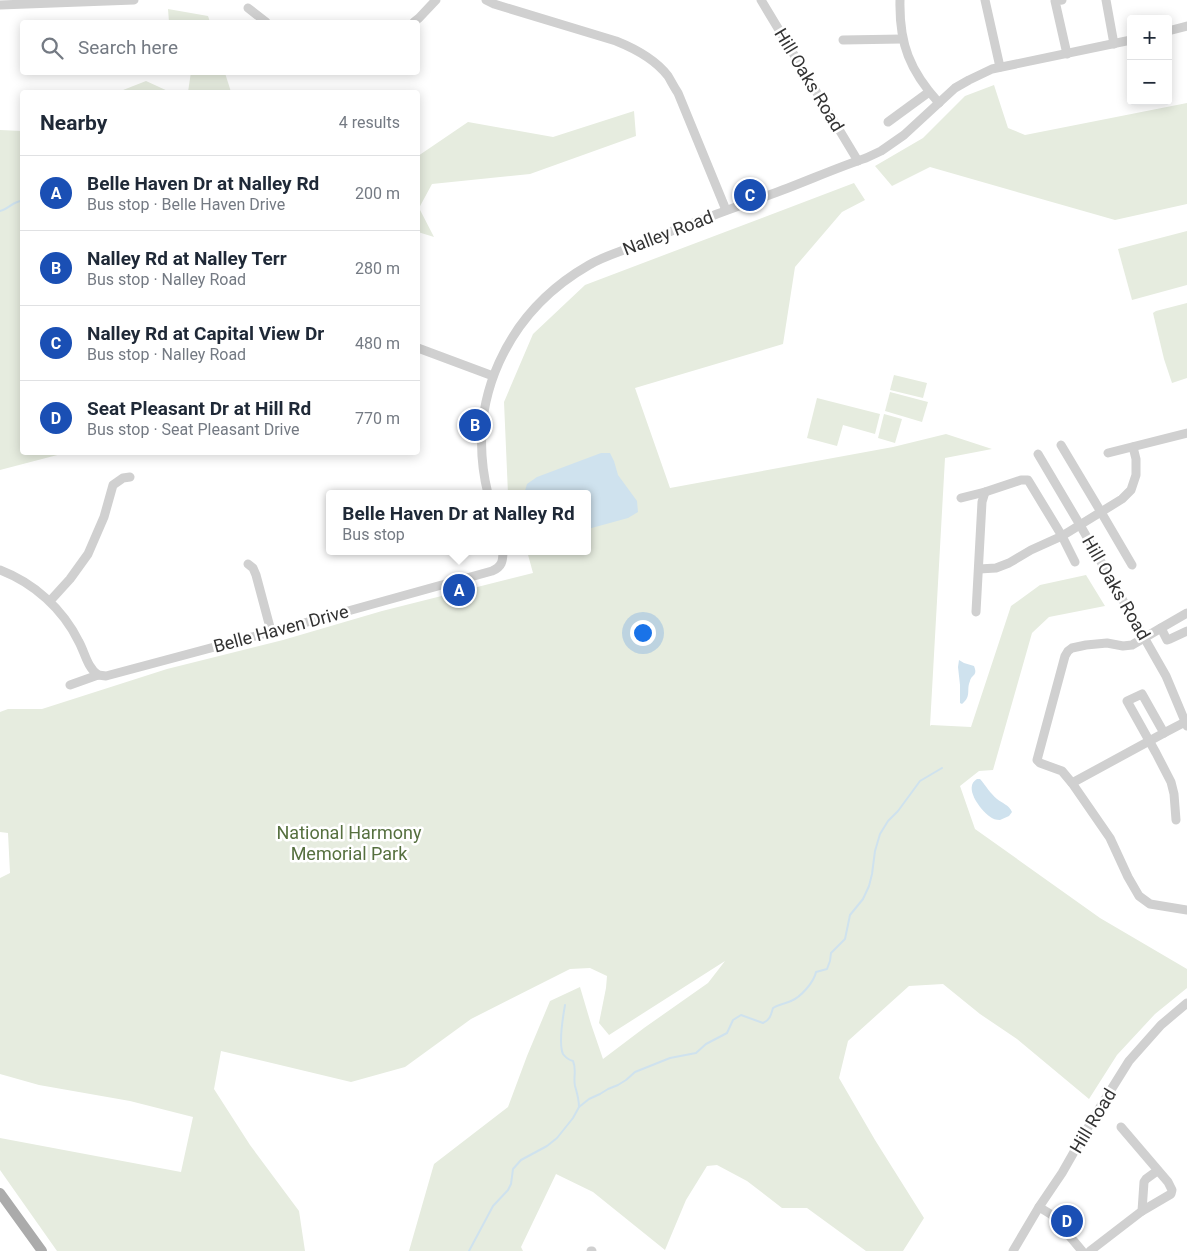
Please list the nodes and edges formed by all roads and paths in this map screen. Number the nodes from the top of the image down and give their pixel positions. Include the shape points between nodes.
1 (134, 0) edge
2 (436, 0) edge
3 (486, 0) edge
4 (761, 0) edge
5 (900, 0) edge
6 (985, 0) edge
7 (1062, 0) edge
8 (1106, 0) edge
9 (0, 5) edge
10 (248, 8) dead end
11 (263, 20) edge
12 (417, 20) edge
13 (1187, 26) edge
14 (1172, 30) edge
15 (902, 39) junction
16 (843, 40) dead end
17 (1127, 41) edge
18 (1114, 44) junction
19 (1067, 54) junction
20 (1000, 67) junction
21 (929, 92) junction
22 (939, 103) junction
23 (888, 122) dead end
24 (858, 161) junction
25 (726, 210) junction
26 (420, 349) edge
27 (493, 376) junction
28 (1187, 433) edge
29 (1061, 445) dead end
30 (1133, 447) junction
31 (1108, 453) dead end
32 (1038, 454) dead end
33 (130, 477) dead end
34 (487, 490) edge
35 (985, 492) junction
36 (961, 498) dead end
37 (1101, 512) junction
38 (1080, 525) junction
39 (1062, 536) junction
40 (503, 555) edge
41 (1075, 562) dead end
42 (248, 564) dead end
43 (1132, 565) dead end
44 (979, 569) junction
45 (0, 570) edge
46 (50, 601) junction
47 (976, 612) dead end
48 (1187, 613) edge
49 (1161, 628) junction
50 (271, 631) junction
51 (1187, 631) edge
52 (1144, 638) junction
53 (98, 675) junction
54 (70, 685) dead end
55 (1187, 723) edge
56 (1164, 732) junction
57 (1150, 740) junction
58 (1072, 783) junction
59 (1176, 820) dead end
60 (1187, 910) edge
61 (1187, 1003) edge
62 (1121, 1127) dead end
63 (1158, 1171) junction
64 (0, 1193) edge
65 (1039, 1207) junction
66 (1142, 1211) junction
67 (42, 1251) edge
68 (1013, 1251) edge
69 (1082, 1251) edge
70 (1090, 1251) edge

1 - 9 street
2 - 12 street
3 - 25 street via 616,41 659,67 678,93
4 - 24 street, Hill Oaks Road
5 - 15 street
6 - 20 street
7 - 19 street via 1055,2
8 - 18 street
10 - 11 street
13 - 14 street
15 - 16 street
15 - 21 street via 908,57
17 - 18 street, Nalley Road
18 - 19 street, Nalley Road
19 - 20 street, Nalley Road
20 - 22 street, Nalley Road via 969,80
21 - 22 street
21 - 23 street
22 - 24 street, Nalley Road via 904,135
24 - 25 street, Nalley Road
25 - 27 street, Nalley Road via 590,264 567,280 521,323
26 - 27 street
27 - 34 street, Nalley Road via 483,427
28 - 30 street
29 - 37 street
30 - 31 street
30 - 37 street via 1137,471 1133,486 1115,505
32 - 38 street, Hill Oaks Road
33 - 46 street via 113,485 88,554
35 - 36 street
35 - 39 street via 1028,480
35 - 44 street
37 - 38 street
37 - 43 street
38 - 39 street
38 - 52 street, Hill Oaks Road
39 - 41 street
39 - 44 street via 1001,566
40 - 50 street, Belle Haven Drive via 501,565 492,571
42 - 50 street via 256,575
44 - 47 street
45 - 46 street via 21,580
46 - 53 street via 64,617 93,672
48 - 49 street
49 - 51 street via 1167,640
49 - 52 street
50 - 53 street, Belle Haven Drive via 106,676
52 - 55 street, Hill Oaks Road
52 - 58 street via 1130,646 1107,643 1076,647 1065,656 1037,758 1040,763 1062,771
53 - 54 street, Belle Haven Drive
55 - 56 street
56 - 57 street
56 - 57 street via 1142,694 1127,701
57 - 58 street
57 - 59 street via 1171,782
58 - 60 street via 1110,838 1139,896 1150,904
61 - 65 street, Hill Road via 1161,1025 1129,1061
62 - 63 street
63 - 66 street via 1144,1182
63 - 66 street via 1168,1182 1171,1194
64 - 67 main road
65 - 68 street, Hill Road
65 - 69 street via 1052,1215
66 - 70 street

